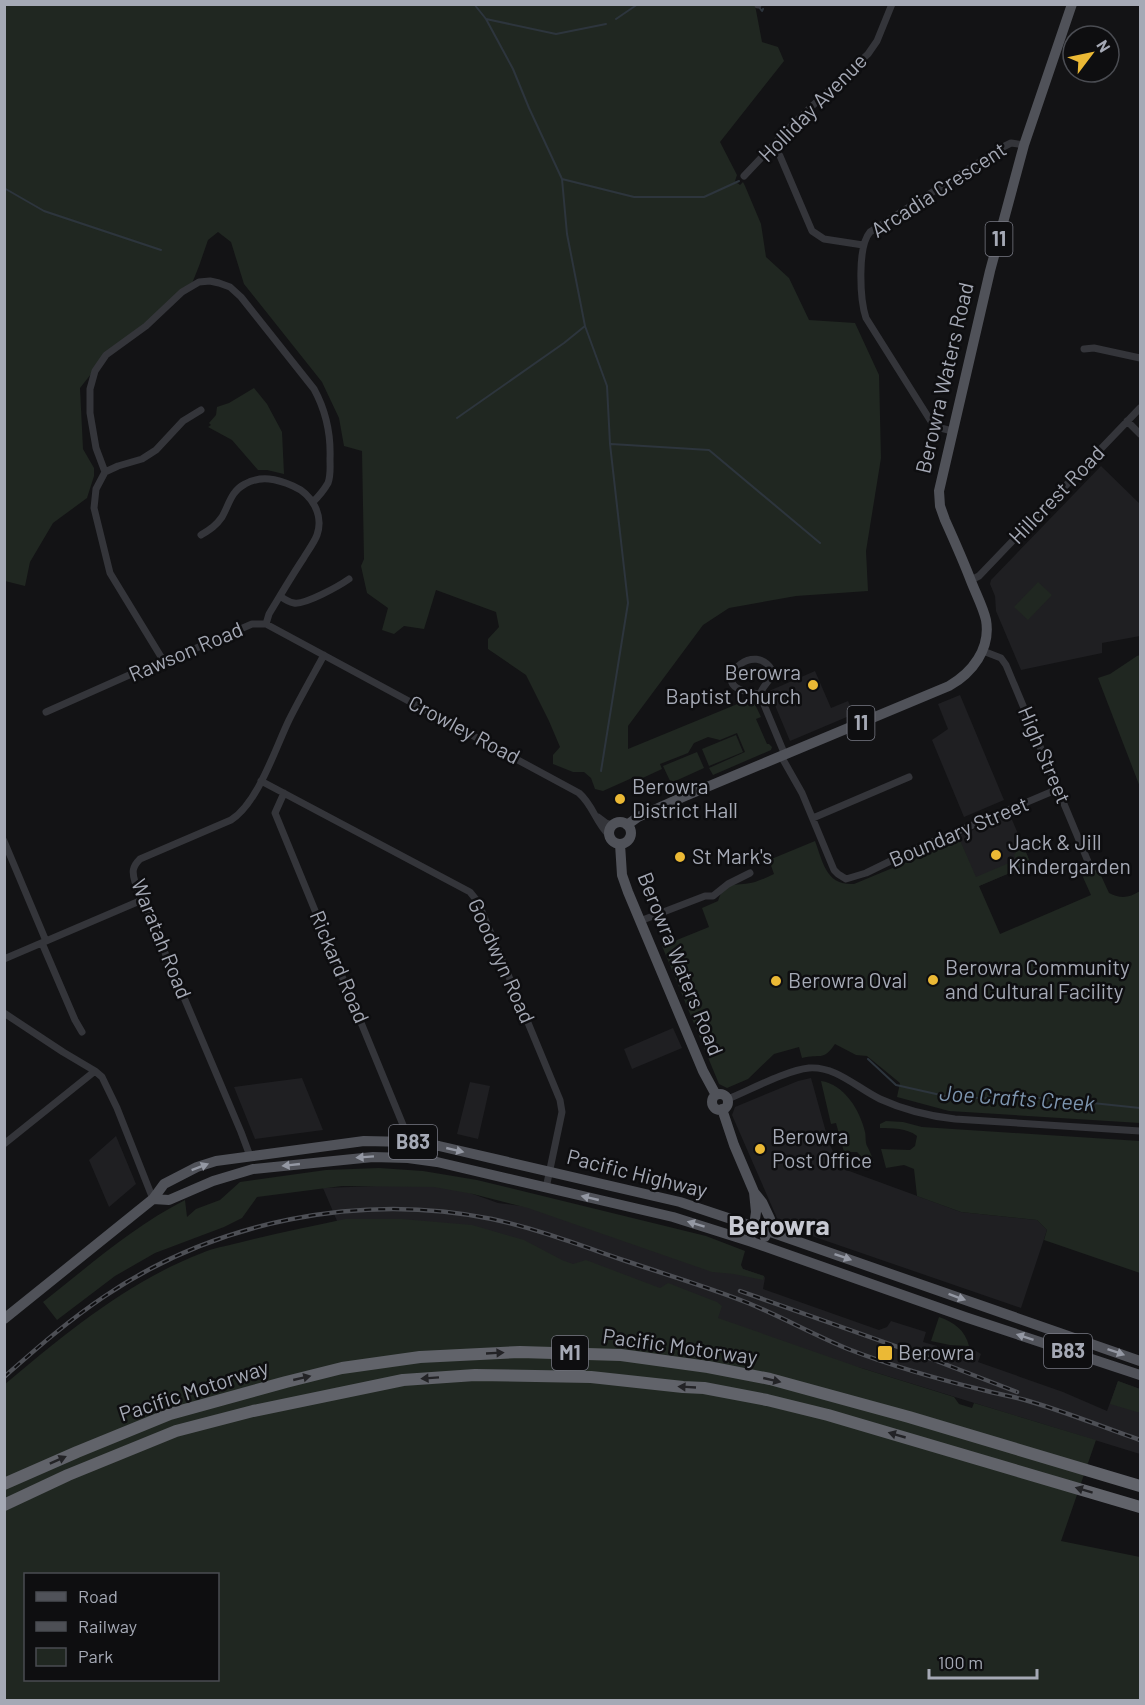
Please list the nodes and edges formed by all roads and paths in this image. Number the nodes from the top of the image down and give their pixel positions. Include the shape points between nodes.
1 (892, 4) edge
2 (1072, 4) edge
3 (1024, 145) junction
4 (773, 146) junction
5 (744, 176) dead end
6 (863, 245) junction
7 (1083, 349) dead end
8 (1140, 358) edge
9 (1140, 408) edge
10 (201, 410) dead end
11 (1127, 421) junction
12 (952, 431) junction
13 (1140, 434) edge
14 (105, 472) junction
15 (313, 502) junction
16 (201, 535) dead end
17 (349, 579) dead end
18 (971, 580) junction
19 (280, 596) junction
20 (266, 624) junction
21 (982, 651) junction
22 (324, 655) junction
23 (163, 660) junction
24 (760, 695) junction
25 (46, 712) dead end
26 (783, 755) junction
27 (909, 777) dead end
28 (261, 781) junction
29 (1058, 789) junction
30 (284, 793) junction
31 (596, 815) junction
32 (813, 818) junction
33 (627, 825) junction
34 (611, 830) junction
35 (4, 841) edge
36 (620, 844) junction
37 (1092, 871) dead end
38 (750, 873) dead end
39 (142, 900) junction
40 (640, 921) junction
41 (44, 942) junction
42 (4, 959) edge
43 (4, 1013) edge
44 (82, 1032) dead end
45 (95, 1071) junction
46 (725, 1104) junction
47 (1140, 1131) edge
48 (411, 1142) junction
49 (4, 1144) edge
50 (250, 1156) junction
51 (549, 1172) junction
52 (546, 1188) junction
53 (754, 1192) junction
54 (153, 1199) junction
55 (754, 1227) junction
56 (768, 1231) junction
57 (757, 1243) junction
58 (4, 1319) edge
59 (1140, 1361) edge
60 (1140, 1375) edge
61 (4, 1484) edge
62 (1140, 1486) edge
63 (4, 1505) edge
64 (1140, 1507) edge

1 - 4 street, Holliday Avenue via 868,54
2 - 3 main road, Berowra Waters Road / 11
3 - 6 street, Arcadia Crescent via 1011,143 1003,147 870,232
3 - 12 main road, Berowra Waters Road / 11
4 - 5 street, Holliday Avenue
4 - 6 street via 812,231 824,239
6 - 12 street, Arcadia Crescent via 861,302 866,318 932,423
7 - 8 street
9 - 11 street, Hillcrest Road
10 - 14 street via 183,421 149,455
11 - 13 street
11 - 18 street, Hillcrest Road
12 - 18 main road, Berowra Waters Road / 11 via 939,499
14 - 15 street via 90,412 95,371 106,355 146,326 182,292 199,282 210,281 230,287 241,297 320,400 331,442 330,475
14 - 23 street via 96,489 94,508 110,573
15 - 16 street via 305,493 279,480 252,480 234,493 218,522
15 - 19 street via 318,512 317,536
17 - 19 street via 299,603
18 - 21 main road, Berowra Waters Road / 11 via 986,622
19 - 20 street
20 - 22 street, Rawson Road
20 - 23 street, Rawson Road via 252,624
21 - 26 main road, Berowra Waters Road / 11 via 962,679 949,686
21 - 29 street, High Street via 1000,658 1006,665
22 - 28 street, Waratah Road
22 - 31 street, Crowley Road via 579,793
23 - 25 street, Rawson Road
24 - 24 street via 732,684 734,670 744,662 758,660 770,665 773,674
24 - 26 street
26 - 32 street
26 - 33 main road, Berowra Waters Road / 11
27 - 32 street
28 - 30 street, Goodwyn Road
28 - 39 street, Waratah Road via 243,810 231,820 137,862 133,876
29 - 32 street, Boundary Street via 846,879 832,866
29 - 37 street, High Street
30 - 48 street, Rickard Road via 275,813
30 - 51 street, Goodwyn Road via 471,892 478,902 561,1100
31 - 34 street, Crowley Road
31 - 34 street, Crowley Road via 602,829
33 - 34 main road, 11 via 620,822
33 - 36 main road via 630,837
34 - 36 main road via 612,840
35 - 41 street
36 - 40 main road, Berowra Waters Road via 622,875
38 - 40 street via 713,896
39 - 41 street
39 - 50 street, Waratah Road
40 - 46 main road, Berowra Waters Road via 716,1095 713,1104 715,1108
41 - 42 street
41 - 44 street
43 - 45 street
45 - 49 street
45 - 54 street via 109,1089
46 - 47 street via 795,1071 813,1068 830,1071 878,1098 929,1116
46 - 53 main road via 734,1145
48 - 50 main road, Pacific Highway / B83 via 364,1141
48 -> 51 main road, Pacific Highway / B83
54 -> 50 main road, Pacific Highway / B83 via 164,1184 197,1167
51 - 52 street, Goodwyn Road
51 - 55 main road, Pacific Highway / B83 via 680,1202
52 -> 54 main road, Pacific Highway / B83 via 437,1162 373,1157 247,1170 169,1200
57 -> 52 main road, Pacific Highway / B83 via 673,1217
53 - 55 main road
53 - 56 main road via 770,1219
54 - 58 main road, Pacific Highway / B83
55 - 56 main road, Pacific Highway / B83
55 - 57 main road
56 - 57 main road
56 -> 59 main road, Pacific Highway / B83
60 -> 57 main road, Pacific Highway / B83
61 -> 62 highway, Pacific Motorway / M1 via 170,1414 286,1382 342,1368 420,1357 520,1352 621,1355 770,1379
64 -> 63 highway, Pacific Motorway / M1 via 766,1400 704,1388 591,1377 476,1375 393,1382 176,1431

